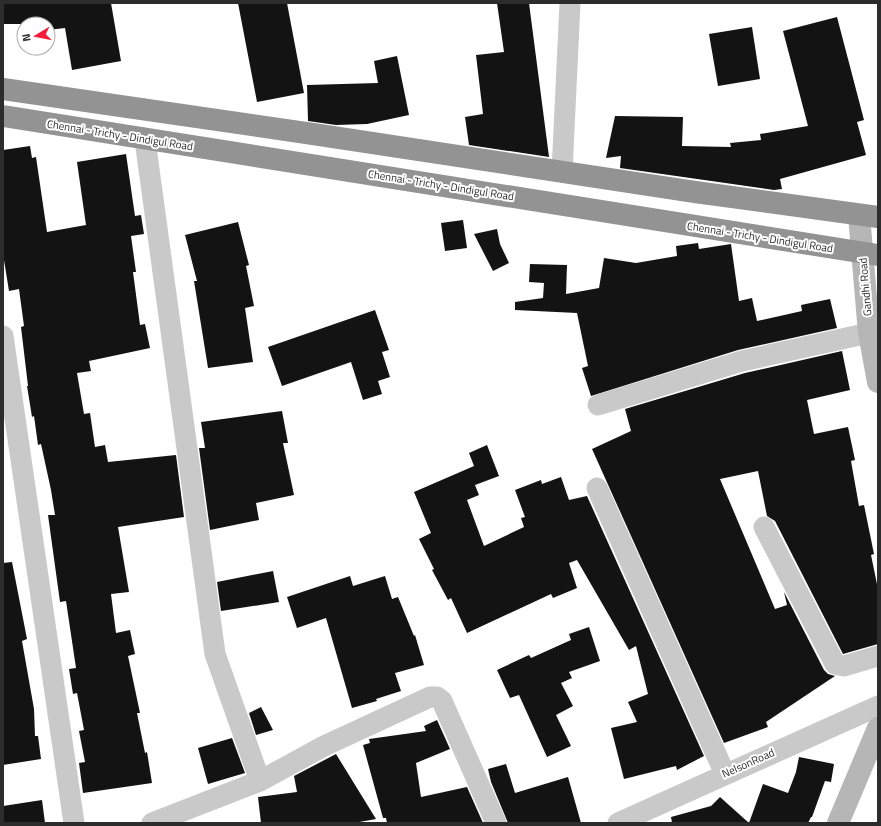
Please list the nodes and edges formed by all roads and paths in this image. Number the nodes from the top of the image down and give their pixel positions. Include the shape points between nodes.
1 (570, 3) edge
2 (3, 88) edge
3 (3, 116) edge
4 (146, 140) junction
5 (562, 172) junction
6 (869, 216) edge
7 (870, 254) edge
8 (869, 333) junction
9 (3, 336) edge
10 (878, 382) edge
11 (598, 405) dead end
12 (596, 488) dead end
13 (764, 527) dead end
14 (878, 656) edge
15 (878, 706) edge
16 (878, 728) edge
17 (724, 774) junction
18 (260, 781) junction
19 (74, 823) edge
20 (152, 823) edge
21 (496, 823) edge
22 (618, 823) edge
23 (838, 823) edge

1 - 5 street
2 - 5 highway
3 - 4 highway, Chennai - Trichy - Dindigul Road
4 - 7 highway, Chennai - Trichy - Dindigul Road
4 - 18 street via 214,654
5 - 6 highway
6 - 7 main road, Gandhi Road
7 - 8 main road, Gandhi Road
8 - 10 main road, Gandhi Road
8 - 11 street via 742,361
9 - 19 street
12 - 17 street
13 - 14 street via 835,664 844,666
15 - 17 street, NelsonRoad
16 - 23 main road
17 - 22 street, NelsonRoad
18 - 20 street
18 - 21 street via 324,746 420,700 437,697 447,710

